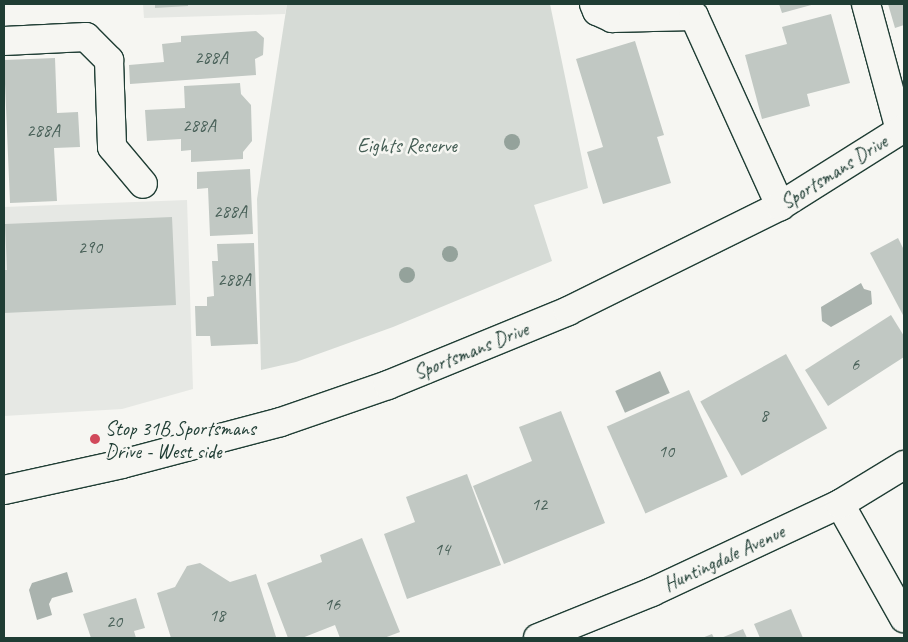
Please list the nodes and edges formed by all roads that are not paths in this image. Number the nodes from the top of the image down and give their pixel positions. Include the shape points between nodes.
1 (594, 4) edge
2 (866, 4) edge
3 (4, 41) edge
4 (902, 129) edge
5 (143, 184) dead end
6 (780, 206) junction
7 (904, 465) edge
8 (4, 490) edge
9 (840, 504) junction
10 (904, 618) edge
11 (538, 638) edge

1 - 6 street via 597,11 612,18 694,16
2 - 4 street
3 - 5 street via 86,37 109,60 112,147
4 - 6 street, Sportsmans Drive
6 - 8 street, Sportsmans Drive via 568,311 388,385 281,422 122,464
7 - 9 street, Huntingdale Avenue
9 - 10 street
9 - 11 street, Huntingdale Avenue via 652,592

